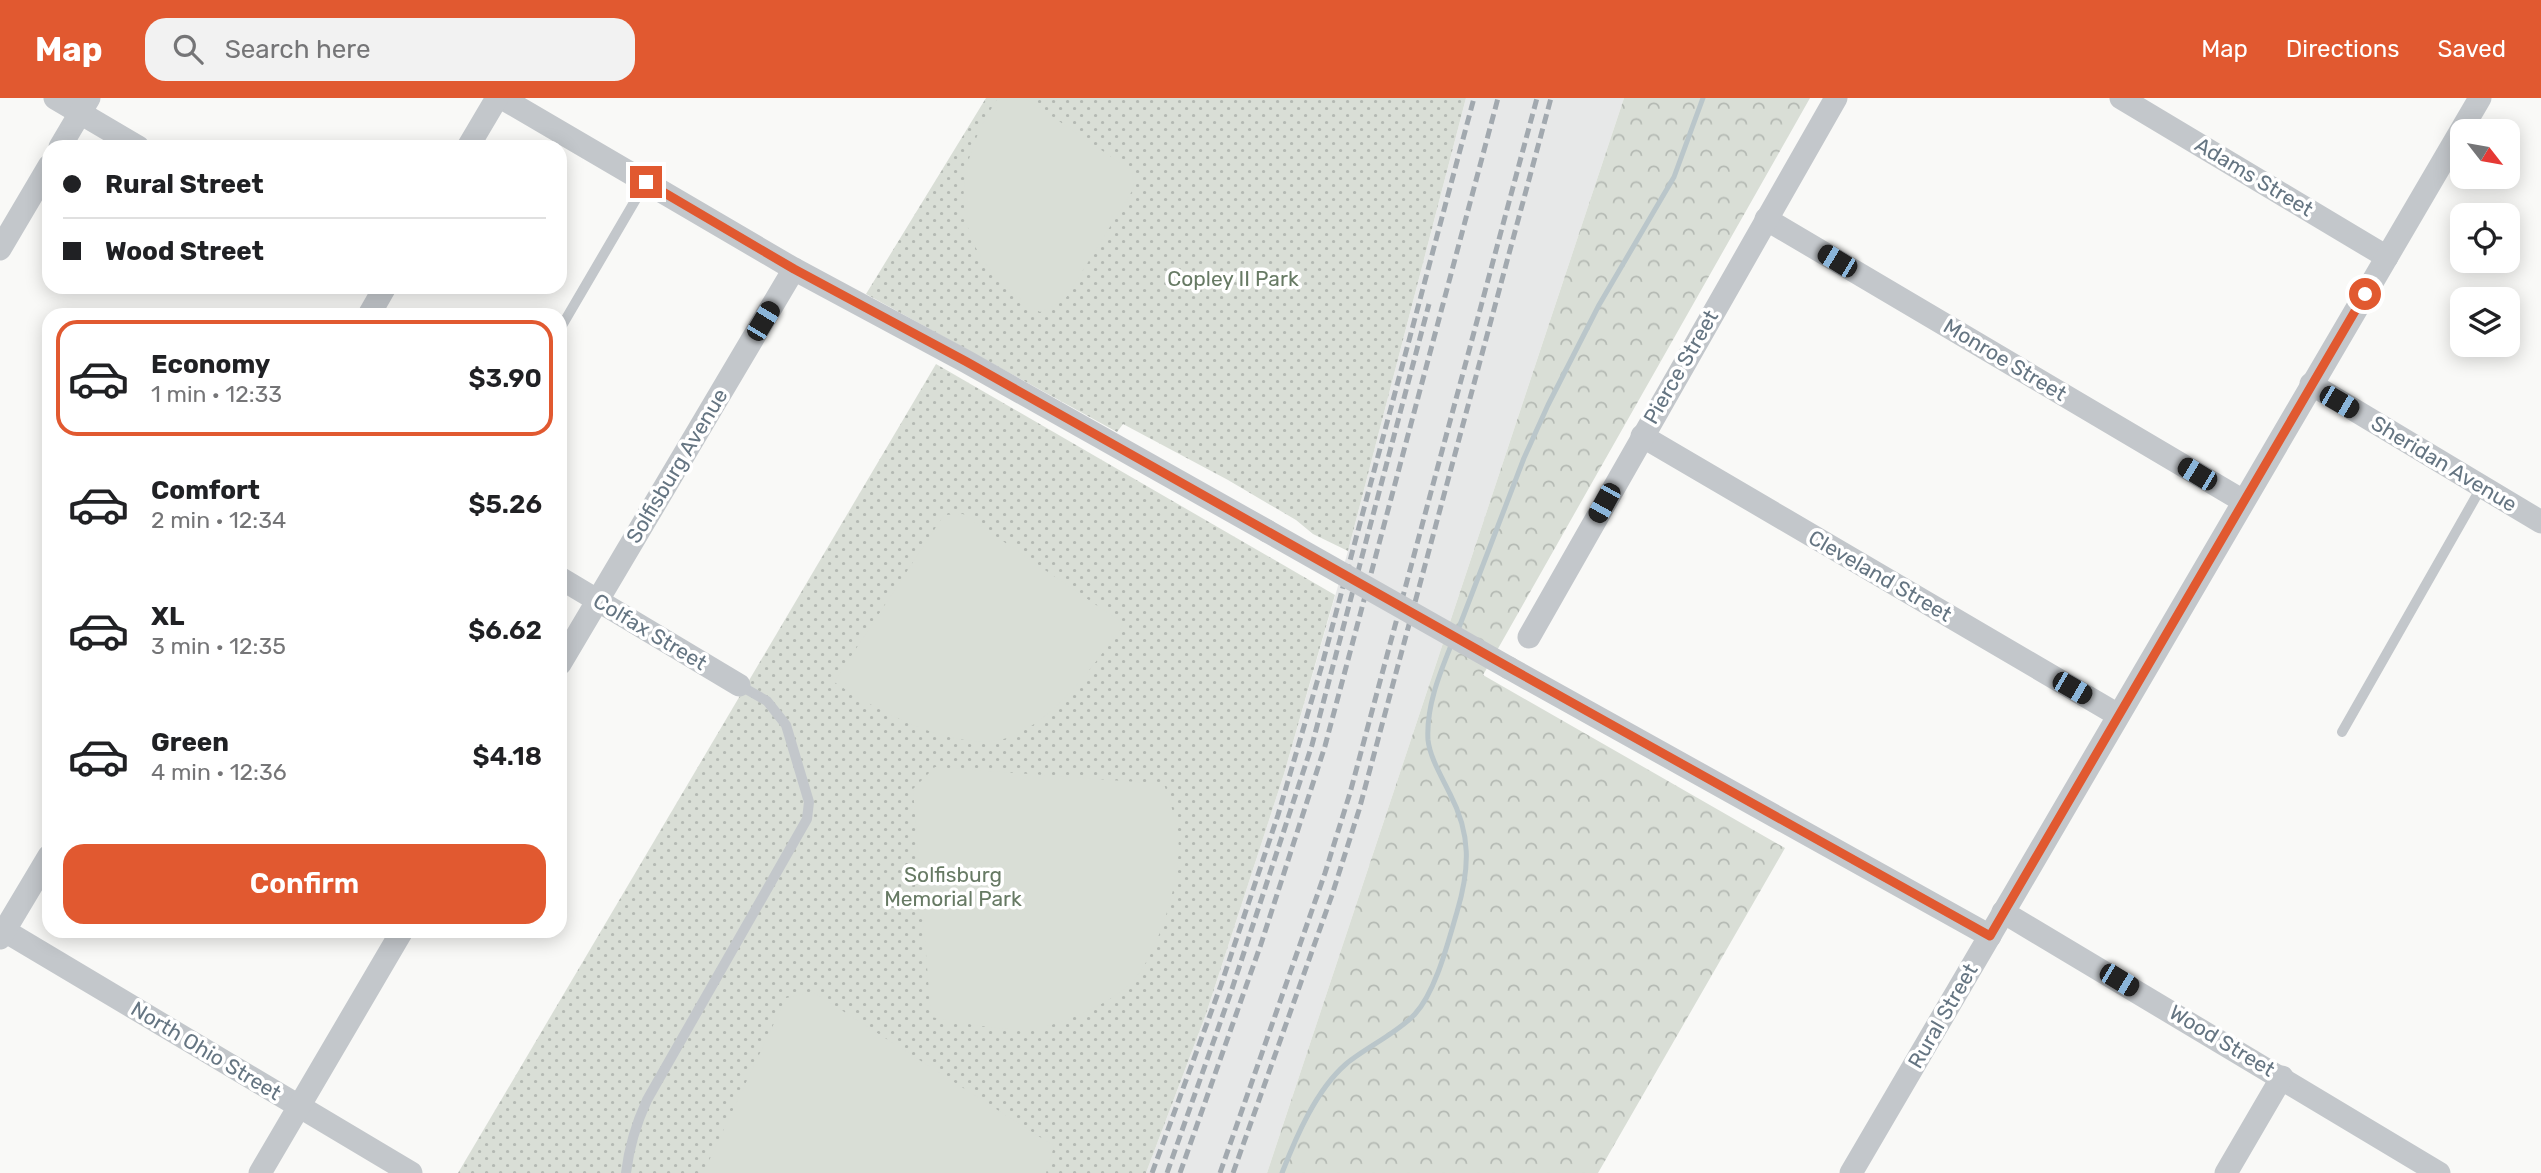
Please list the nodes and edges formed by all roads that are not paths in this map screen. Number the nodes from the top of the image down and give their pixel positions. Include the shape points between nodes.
1 (55, 98) edge
2 (497, 98) edge
3 (502, 98) edge
4 (1836, 98) edge
5 (2120, 98) edge
6 (2480, 98) edge
7 (85, 105) edge
8 (64, 140) edge
9 (129, 140) edge
10 (472, 140) edge
11 (42, 178) edge
12 (646, 182) junction
13 (1766, 219) junction
14 (0, 249) edge
15 (2387, 257) junction
16 (794, 269) junction
17 (567, 317) edge
18 (2311, 384) junction
19 (1642, 436) junction
20 (2482, 486) junction
21 (2243, 501) junction
22 (2541, 522) edge
23 (567, 582) edge
24 (597, 600) junction
25 (1529, 637) dead end
26 (567, 652) edge
27 (739, 685) joint
28 (2118, 715) junction
29 (2342, 732) dead end
30 (42, 867) edge
31 (2003, 912) junction
32 (2, 933) edge
33 (1990, 936) junction
34 (398, 938) edge
35 (2282, 1077) junction
36 (299, 1106) junction
37 (260, 1173) edge
38 (411, 1173) edge
39 (626, 1173) edge
40 (1851, 1173) edge
41 (2226, 1173) edge
42 (2439, 1173) edge

1 - 7 street
2 - 10 street
3 - 12 street
4 - 13 street, Pierce Street
5 - 15 street, Adams Street
6 - 15 street, Rural Street
7 - 8 street
7 - 9 street
11 - 14 street
12 - 16 street
12 - 17 lane
13 - 19 street, Pierce Street
13 - 21 street, Monroe Street
15 - 18 street, Rural Street
16 - 24 street, Solfisburg Avenue
16 - 33 street, bridge
18 - 20 street, Sheridan Avenue
18 - 21 street, Rural Street
19 - 25 street, Pierce Street
19 - 28 street, Cleveland Street
20 - 22 street, Sheridan Avenue
20 - 29 lane
21 - 28 street, Rural Street
23 - 24 street, Colfax Street
24 - 26 street, Solfisburg Avenue
24 - 27 street, Colfax Street
27 - 39 lane via 767,701 786,725 809,802 807,819 647,1100 637,1122
28 - 31 street, Rural Street
30 - 32 street
31 - 33 street, Rural Street
31 - 35 street, Wood Street
32 - 36 street, North Ohio Street
33 - 40 street, Rural Street
34 - 36 street
35 - 41 street
35 - 42 street, Wood Street
36 - 37 street
36 - 38 street, North Ohio Street

